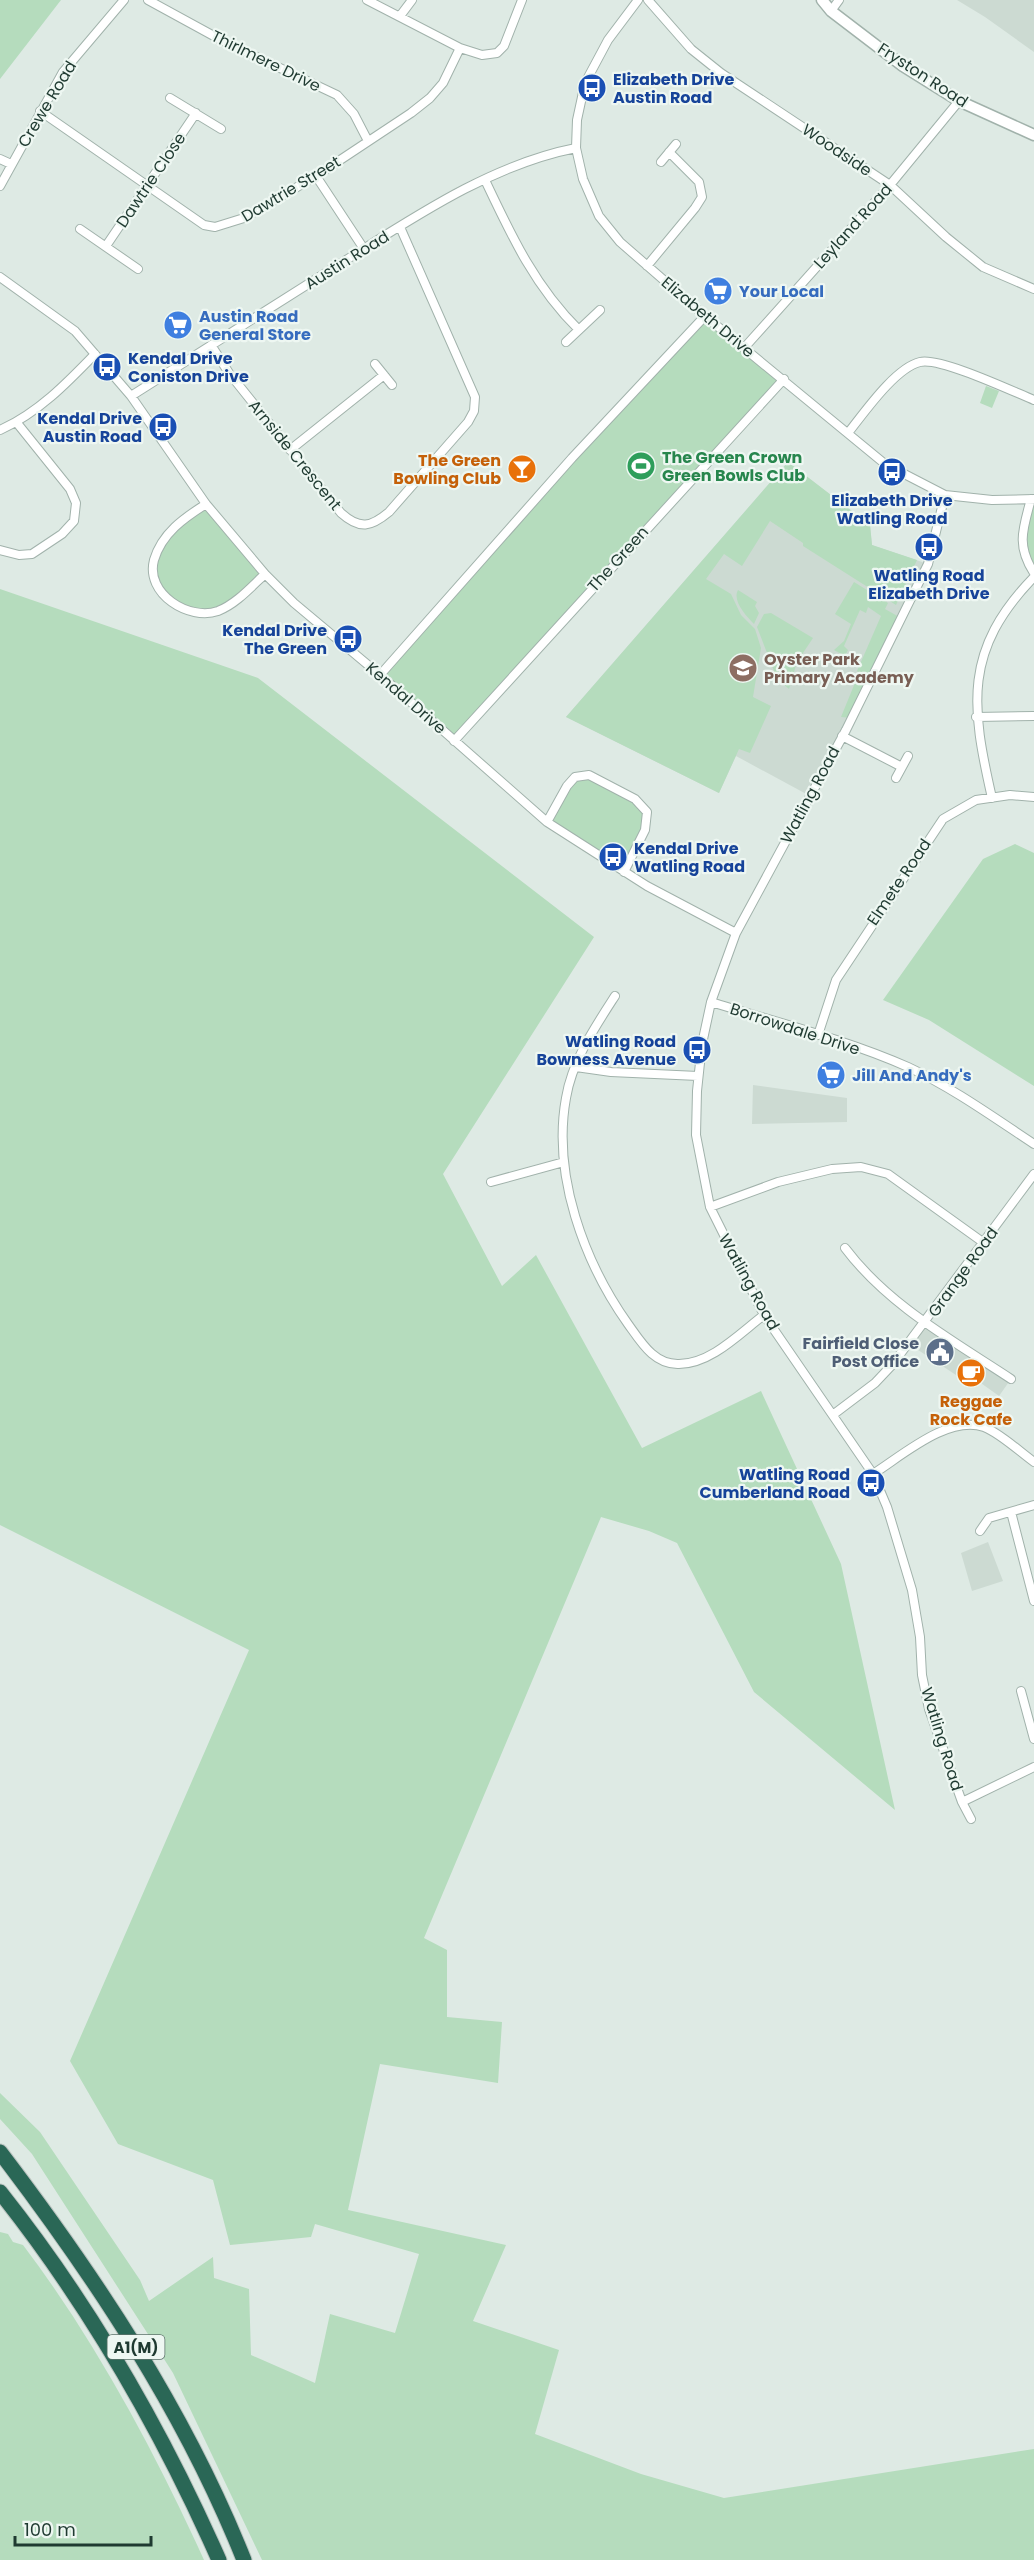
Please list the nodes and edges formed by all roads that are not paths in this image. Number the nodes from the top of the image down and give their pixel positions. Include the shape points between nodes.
1 (124, 0) edge
2 (148, 0) edge
3 (367, 0) edge
4 (412, 0) edge
5 (522, 0) edge
6 (638, 0) edge
7 (648, 0) edge
8 (822, 0) edge
9 (839, 0) edge
10 (831, 11) junction
11 (400, 15) junction
12 (460, 48) junction
13 (170, 98) dead end
14 (959, 101) junction
15 (40, 111) junction
16 (196, 113) junction
17 (222, 129) dead end
18 (1034, 135) edge
19 (368, 141) junction
20 (676, 144) dead end
21 (576, 148) junction
22 (669, 153) junction
23 (0, 159) edge
24 (661, 162) dead end
25 (11, 164) junction
26 (316, 176) junction
27 (485, 180) junction
28 (890, 185) junction
29 (0, 186) edge
30 (148, 187) junction
31 (400, 227) junction
32 (80, 229) dead end
33 (106, 246) junction
34 (364, 249) junction
35 (647, 266) junction
36 (138, 269) dead end
37 (0, 277) edge
38 (1034, 289) edge
39 (600, 310) dead end
40 (705, 316) junction
41 (579, 330) junction
42 (566, 342) dead end
43 (211, 345) junction
44 (744, 348) junction
45 (95, 354) junction
46 (375, 364) dead end
47 (384, 375) junction
48 (784, 379) junction
49 (392, 385) dead end
50 (131, 396) junction
51 (1034, 400) edge
52 (16, 423) junction
53 (0, 430) edge
54 (848, 433) junction
55 (290, 450) junction
56 (945, 495) junction
57 (1033, 499) edge
58 (206, 504) junction
59 (0, 550) edge
60 (1034, 573) edge
61 (265, 574) junction
62 (1034, 577) edge
63 (380, 675) junction
64 (1034, 716) edge
65 (976, 717) junction
66 (842, 736) junction
67 (454, 741) junction
68 (908, 756) dead end
69 (902, 767) junction
70 (896, 778) dead end
71 (1034, 797) edge
72 (992, 798) junction
73 (547, 822) junction
74 (624, 872) junction
75 (736, 933) junction
76 (615, 996) dead end
77 (711, 1002) junction
78 (818, 1035) junction
79 (576, 1066) junction
80 (698, 1076) junction
81 (1034, 1144) edge
82 (564, 1162) junction
83 (1034, 1174) edge
84 (491, 1182) dead end
85 (711, 1207) junction
86 (984, 1242) junction
87 (845, 1248) dead end
88 (764, 1315) junction
89 (926, 1322) junction
90 (1011, 1379) dead end
91 (834, 1414) junction
92 (1034, 1462) edge
93 (873, 1474) junction
94 (1034, 1505) edge
95 (1011, 1512) junction
96 (980, 1531) dead end
97 (1034, 1601) edge
98 (1021, 1691) dead end
99 (1034, 1739) edge
100 (1034, 1767) edge
101 (962, 1802) junction
102 (971, 1819) dead end
103 (0, 2152) edge
104 (0, 2192) edge
105 (219, 2560) edge
106 (244, 2560) edge

1 - 15 street, Crewe Road via 63,72
2 - 19 street, Thirlmere Drive via 337,95 354,114
3 - 11 street
4 - 11 street
5 - 12 street via 504,46 496,53 482,55
6 - 21 street, Elizabeth Drive via 608,40 585,83
7 - 28 street, Woodside via 691,49 721,73
8 - 10 street, Fryston Road
9 - 10 street
10 - 14 street, Fryston Road via 903,66
11 - 12 street
12 - 19 street, Dawtrie Street via 443,83 430,98
13 - 16 street
14 - 18 street, Fryston Road
14 - 28 street, Leyland Road
15 - 25 street, Crewe Road
15 - 30 street, Dawtrie Street
16 - 17 street
16 - 30 street, Dawtrie Close
19 - 26 street, Dawtrie Street
20 - 22 street
21 - 27 street, Austin Road via 549,153
21 - 35 street, Elizabeth Drive via 583,179 599,216
22 - 24 street
22 - 35 street via 699,182 702,197
23 - 25 street
25 - 29 street, Crewe Road
26 - 30 street, Dawtrie Street via 244,218 215,227 204,225
26 - 34 street
27 - 31 street, Austin Road
27 - 41 street via 530,271 558,310
28 - 38 street, Woodside via 971,259
28 - 44 street, Leyland Road
30 - 33 street, Dawtrie Close
31 - 34 street, Austin Road
31 - 55 street, Arnside Crescent via 475,397 474,411 390,512 365,525 352,523
32 - 33 street
33 - 36 street
34 - 43 street, Austin Road
35 - 40 street, Elizabeth Drive
37 - 45 street, Kendal Drive via 75,331
39 - 41 street
40 - 44 street, Elizabeth Drive
40 - 63 street via 572,458
41 - 42 street
43 - 50 street, Austin Road
43 - 55 street, Arnside Crescent
44 - 48 street, Elizabeth Drive
45 - 50 street, Kendal Drive
45 - 52 street
46 - 47 street
47 - 49 street
47 - 55 street
48 - 54 street, Elizabeth Drive
48 - 67 street, The Green
50 - 58 street, Kendal Drive
51 - 54 street via 943,364 921,362 904,370
52 - 53 street
52 - 59 street via 70,489 76,502 74,521 32,554
54 - 56 street, Elizabeth Drive via 885,464
56 - 57 street, Elizabeth Drive
56 - 66 street, Watling Road via 928,564
57 - 60 street via 1022,536 1023,553
58 - 61 street, Kendal Drive
58 - 61 street via 179,521 154,560 153,572 164,595 184,610 216,612
61 - 63 street, Kendal Drive
62 - 65 street via 999,620 987,642 980,665
63 - 67 street, Kendal Drive
64 - 65 street
65 - 72 street
66 - 69 street, Watling Road
66 - 75 street, Watling Road
67 - 73 street, Kendal Drive
68 - 69 street
69 - 70 street
71 - 72 street, Elmete Road
72 - 78 street, Elmete Road via 976,800 943,819 836,980
73 - 74 street, Kendal Drive
73 - 74 street via 575,777 589,776 635,800 647,812 645,831
74 - 75 street, Kendal Drive
75 - 77 street, Watling Road
76 - 79 street
77 - 78 street, Borrowdale Drive
77 - 80 street, Watling Road
78 - 81 street, Borrowdale Drive via 907,1067 947,1087
79 - 80 street via 611,1072
79 - 82 street via 566,1097
80 - 85 street, Watling Road via 696,1135
82 - 84 street
82 - 88 street via 577,1222 591,1262 647,1351 659,1360 678,1365 689,1363 708,1357
83 - 86 street, Grange Road
85 - 86 street via 778,1182 832,1169 861,1167 888,1174
85 - 88 street, Watling Road
86 - 89 street, Grange Road
87 - 89 street via 876,1285
88 - 91 street, Watling Road
89 - 90 street
89 - 91 street, Grange Road via 876,1383
91 - 93 street, Watling Road
92 - 93 street via 987,1428 969,1424 942,1430
93 - 101 street, Watling Road via 912,1590 929,1709
94 - 95 street
95 - 96 street via 989,1518
95 - 97 street
98 - 99 street
100 - 101 street
101 - 102 street, Watling Road
103 - 106 highway, A1(M) via 70,2247 143,2358 194,2452
104 - 105 highway, A1(M) via 66,2281 123,2371

